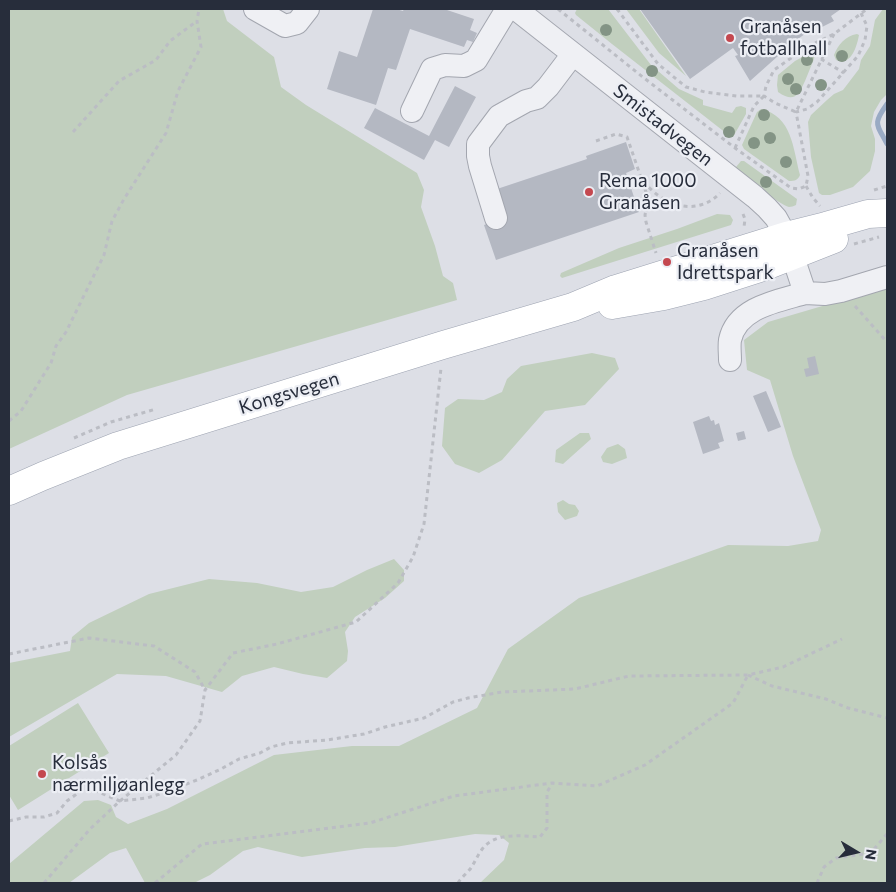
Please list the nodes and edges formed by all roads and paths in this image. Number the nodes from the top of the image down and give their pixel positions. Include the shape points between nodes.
1 (199, 9) edge
2 (255, 9) edge
3 (308, 9) edge
4 (507, 9) edge
5 (516, 9) edge
6 (558, 9) edge
7 (617, 9) edge
8 (867, 9) edge
9 (861, 13) junction
10 (197, 21) junction
11 (834, 34) junction
12 (573, 54) junction
13 (821, 59) junction
14 (844, 73) junction
15 (764, 96) junction
16 (412, 110) dead end
17 (796, 112) junction
18 (73, 132) dead end
19 (596, 141) dead end
20 (735, 148) junction
21 (643, 182) junction
22 (806, 186) junction
23 (723, 190) dead end
24 (821, 206) dead end
25 (887, 213) edge
26 (496, 218) dead end
27 (789, 246) junction
28 (655, 248) dead end
29 (887, 277) edge
30 (842, 291) junction
31 (805, 293) junction
32 (887, 342) edge
33 (443, 345) junction
34 (730, 360) dead end
35 (9, 421) edge
36 (9, 491) edge
37 (842, 639) dead end
38 (9, 654) edge
39 (748, 675) junction
40 (205, 690) junction
41 (887, 718) edge
42 (552, 783) junction
43 (120, 800) junction
44 (9, 821) edge
45 (887, 834) edge
46 (44, 883) edge
47 (155, 883) edge
48 (458, 883) edge
49 (817, 883) edge

1 - 10 path
2 - 3 street via 285,26 297,23
4 - 16 street via 476,60 464,66 444,65 432,70
5 - 12 street, Smistadvegen
6 - 20 path
7 - 15 path via 658,64 686,87 737,96
8 - 9 path
9 - 11 path
9 - 14 path via 867,26 865,40 858,56
10 - 18 path via 170,40 156,60 119,82
10 - 35 path via 201,47 178,91 166,133 112,221 104,255 56,346 51,364 21,411
11 - 13 path
11 - 15 path via 774,70
12 - 26 street via 537,98 499,116 478,144 480,166
12 - 27 street, Smistadvegen via 755,197 776,218
13 - 14 path
13 - 17 path
14 - 17 path via 817,102
15 - 17 path
15 - 20 path via 754,106
17 - 22 path via 808,176
19 - 21 path via 616,134 627,137
20 - 22 path via 791,188
21 - 23 path via 660,197 683,206 706,204
21 - 28 path via 647,195 646,222
22 - 24 path
25 - 27 main road, Kongsvegen via 868,214
27 - 31 street
27 - 33 main road, Kongsvegen via 616,289 573,307
29 - 30 street
30 - 31 street
30 - 32 path
31 - 34 street via 757,308 743,318 735,327 730,341
33 - 36 main road, Kongsvegen via 118,446
33 - 40 path via 424,524 414,557 398,583 356,622 233,654
37 - 39 path via 782,667
38 - 40 path via 89,638 154,646 195,672
39 - 41 path via 772,686
39 - 42 path via 733,703 646,765 597,786
39 - 43 path via 629,676 575,689 502,692 468,698 452,702 424,718 364,734 271,747 163,793
40 - 43 path via 200,721 176,754
42 - 47 path via 454,796 370,823 202,844
42 - 48 path via 547,792 547,828 540,837 497,838 484,846
43 - 44 path via 82,790 57,813 44,818 26,817
43 - 46 path via 90,829
45 - 49 path via 874,849 864,854 836,858 824,867

